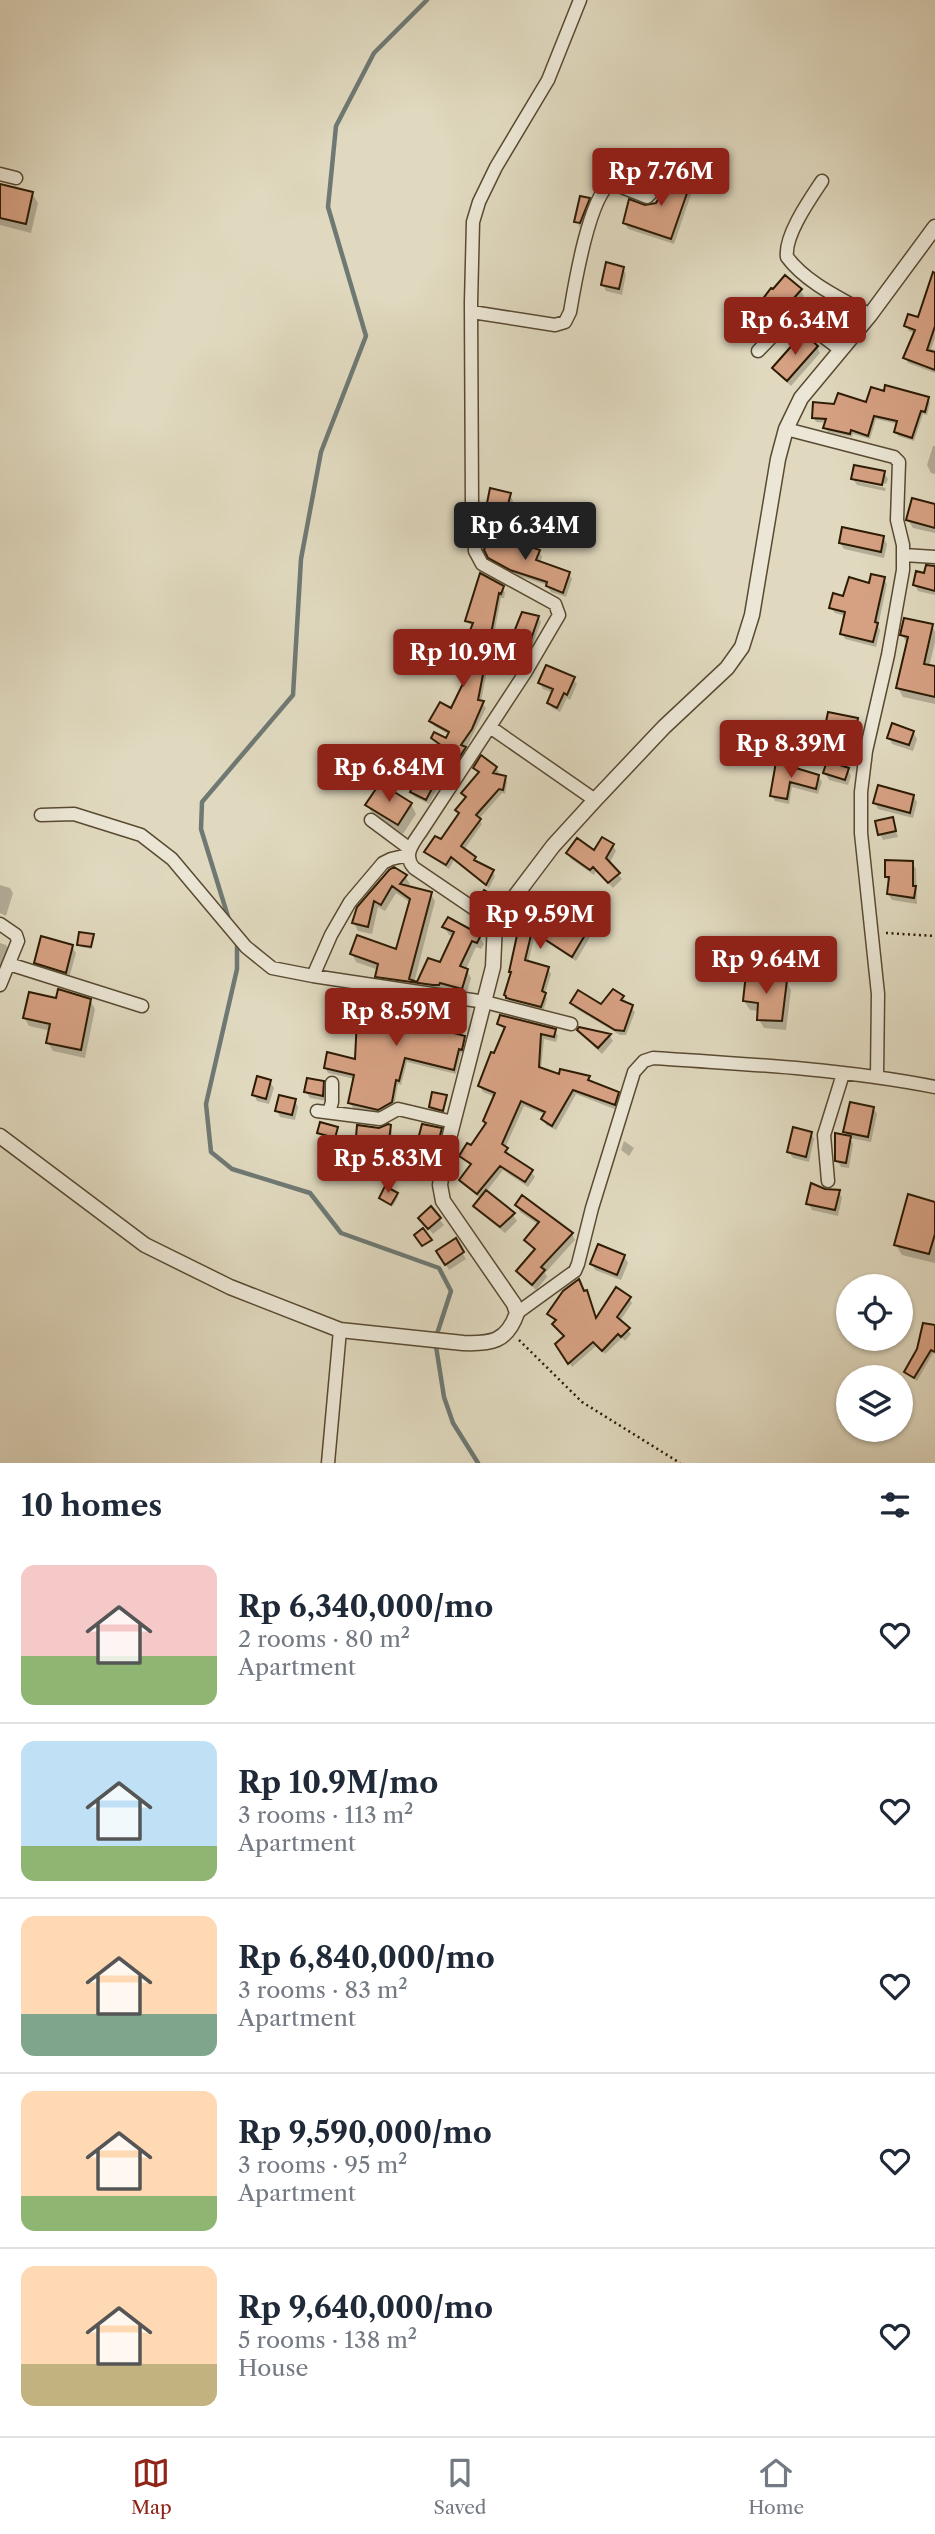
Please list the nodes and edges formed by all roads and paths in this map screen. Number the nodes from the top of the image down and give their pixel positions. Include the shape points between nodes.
1 (580, 0) edge
2 (661, 165) dead end
3 (0, 174) edge
4 (16, 178) dead end
5 (822, 181) dead end
6 (935, 228) edge
7 (472, 312) junction
8 (870, 315) junction
9 (841, 350) junction
10 (758, 351) dead end
11 (786, 429) junction
12 (904, 555) junction
13 (935, 556) edge
14 (490, 727) junction
15 (769, 750) dead end
16 (865, 760) junction
17 (595, 800) junction
18 (41, 815) dead end
19 (371, 820) dead end
20 (409, 852) junction
21 (0, 923) edge
22 (495, 923) junction
23 (872, 933) junction
24 (935, 936) edge
25 (9, 964) junction
26 (313, 976) junction
27 (0, 985) edge
28 (485, 1002) junction
29 (142, 1006) dead end
30 (571, 1024) dead end
31 (843, 1074) junction
32 (877, 1077) junction
33 (332, 1083) dead end
34 (935, 1087) edge
35 (453, 1122) junction
36 (0, 1136) edge
37 (828, 1181) dead end
38 (517, 1313) junction
39 (340, 1330) junction
40 (509, 1331) junction
41 (328, 1463) edge
42 (680, 1463) edge

1 - 7 street via 548,80 479,202 473,222
2 - 7 street via 654,190 647,197 614,184 602,192 584,240 565,322 555,325
3 - 4 street
5 - 8 street via 788,243 787,257 823,288
6 - 8 street
7 - 14 street via 472,509 477,556 482,564 547,598 559,615
8 - 9 street
9 - 10 street via 792,316
9 - 11 street via 802,398
11 - 12 street via 897,458 897,520
11 - 17 street via 743,647
12 - 13 street
12 - 16 street
14 - 17 street
14 - 20 street
15 - 16 street via 793,754 817,746
16 - 23 street via 861,833
17 - 22 street
18 - 26 street via 74,814 141,835 172,859 261,961 284,972
19 - 20 street
20 - 22 street via 414,868
20 - 26 street via 383,863 350,902
21 - 25 street via 18,941
22 - 28 street via 493,967
23 - 24 path
23 - 32 street via 878,994
25 - 27 street
25 - 29 street
26 - 28 street
28 - 30 street
28 - 35 street
31 - 32 street
31 - 37 street via 824,1135
31 - 38 street via 645,1060 634,1072 575,1270
32 - 34 street
33 - 35 street via 323,1112 380,1119 398,1109
35 - 38 street via 440,1185 443,1201 508,1293
36 - 39 street via 145,1245 230,1287
38 - 40 street
39 - 40 street via 478,1343
39 - 41 street
40 - 42 path via 582,1402

